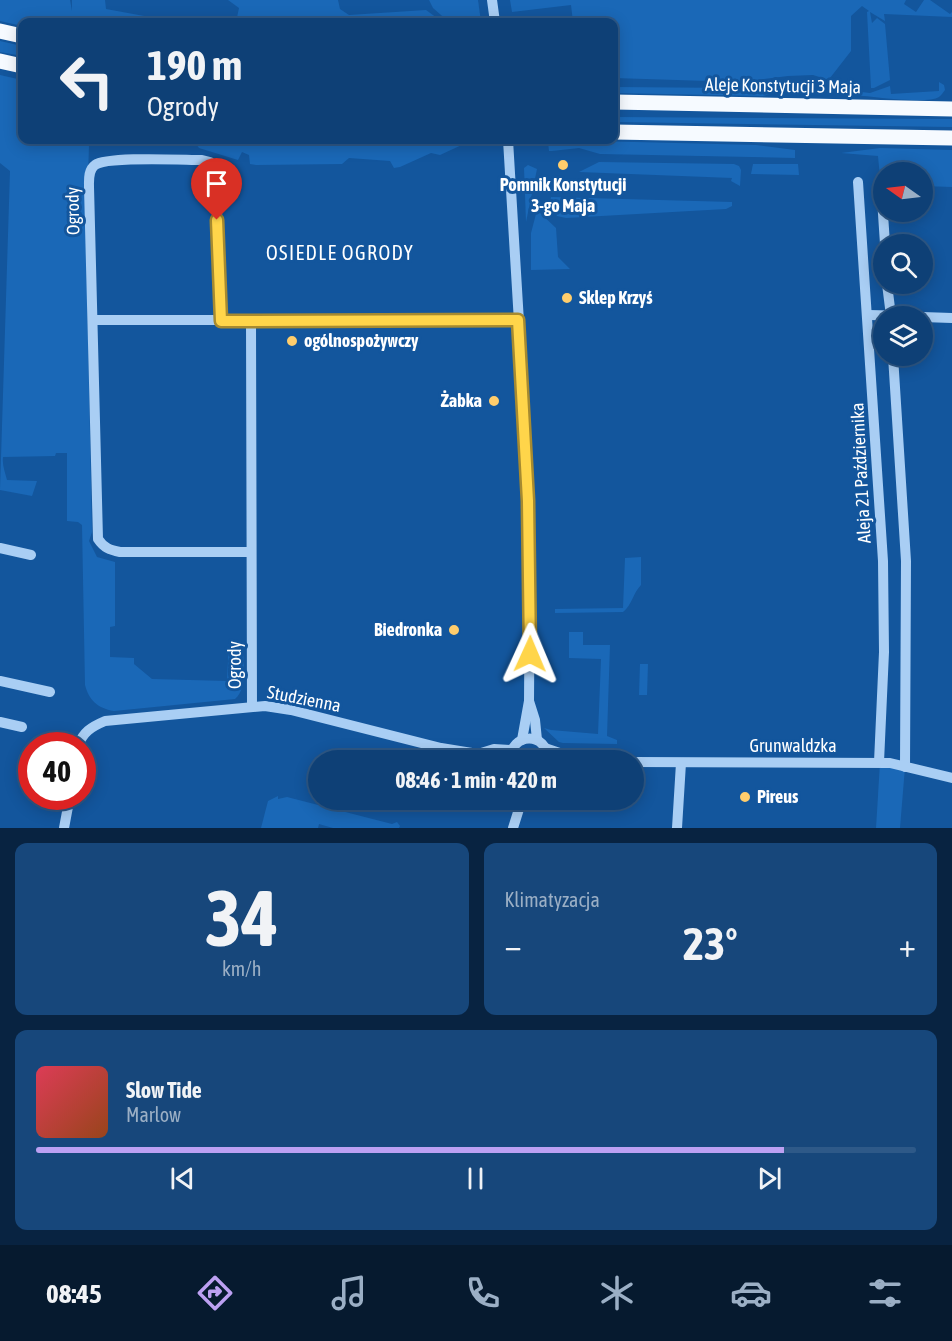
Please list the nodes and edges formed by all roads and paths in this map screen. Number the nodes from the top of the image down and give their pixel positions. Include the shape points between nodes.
1 (492, 0) edge
2 (494, 18) edge
3 (0, 31) edge
4 (18, 35) edge
5 (0, 61) edge
6 (18, 65) edge
7 (618, 102) edge
8 (952, 109) edge
9 (618, 132) edge
10 (952, 138) edge
11 (508, 144) edge
12 (858, 182) dead end
13 (868, 315) junction
14 (873, 315) edge
15 (933, 317) edge
16 (952, 318) edge
17 (94, 320) junction
18 (251, 320) junction
19 (518, 320) junction
20 (221, 321) junction
21 (894, 366) edge
22 (0, 548) edge
23 (251, 552) junction
24 (31, 555) dead end
25 (0, 681) edge
26 (50, 692) dead end
27 (529, 701) junction
28 (252, 707) junction
29 (0, 722) edge
30 (22, 727) dead end
31 (86, 732) edge
32 (522, 740) junction
33 (541, 744) junction
34 (453, 750) edge
35 (515, 750) edge
36 (543, 750) edge
37 (556, 750) edge
38 (644, 762) edge
39 (879, 762) junction
40 (681, 763) junction
41 (906, 767) junction
42 (952, 778) edge
43 (67, 810) edge
44 (519, 810) edge
45 (64, 828) edge
46 (513, 828) edge
47 (677, 828) edge

1 - 2 street
3 - 4 main road
5 - 6 main road
7 - 8 main road, Aleje Konstytucji 3 Maja
9 - 10 main road
11 - 19 street
12 - 13 street, Aleja 21 Października
13 - 14 street
13 - 39 street, Aleja 21 Października via 883,561
15 - 16 street
17 - 20 street
17 - 20 street, Ogrody via 89,174 94,166 104,162 164,160 210,162 218,171
17 - 23 street, Ogrody via 98,539 103,546 120,552
18 - 19 street
18 - 20 street
18 - 23 street, Ogrody
19 - 27 street via 529,513
21 - 41 street via 906,561
22 - 24 street
23 - 28 street, Ogrody
25 - 26 street
27 - 32 street
27 - 33 street
28 - 31 street, Studzienna via 105,721
28 - 34 street, Studzienna via 291,710
29 - 30 street
32 - 33 street
32 - 35 street
33 - 36 street
33 - 37 street
38 - 40 street, Grunwaldzka
39 - 40 street, Grunwaldzka
39 - 41 street, Grunwaldzka
40 - 47 street
41 - 42 street, Grunwaldzka
43 - 45 street
44 - 46 street

